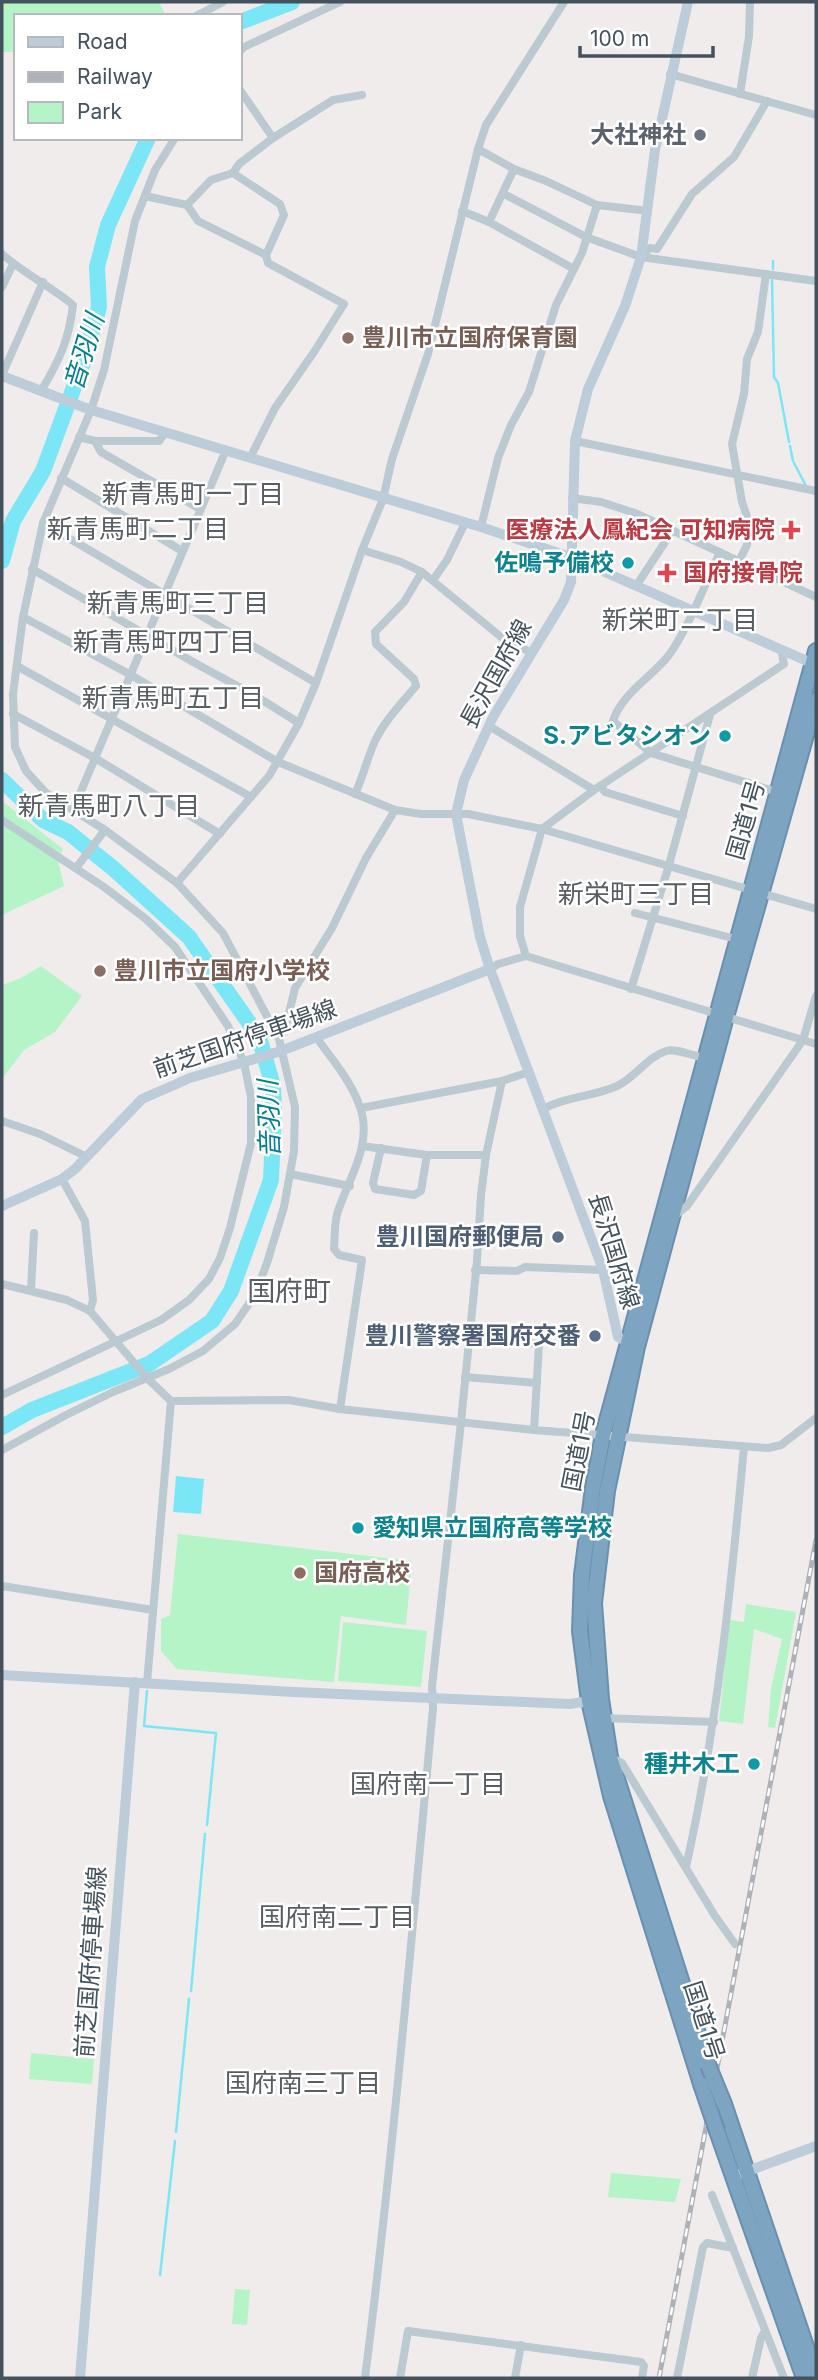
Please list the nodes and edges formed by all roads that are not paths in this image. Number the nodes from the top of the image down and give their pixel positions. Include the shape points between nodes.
1 (223, 2) edge
2 (340, 2) edge
3 (565, 2) edge
4 (688, 2) edge
5 (750, 2) edge
6 (200, 14) edge
7 (242, 49) edge
8 (670, 74) junction
9 (242, 93) edge
10 (740, 94) junction
11 (362, 95) dead end
12 (767, 101) junction
13 (816, 116) edge
14 (273, 138) junction
15 (175, 140) edge
16 (478, 149) junction
17 (514, 169) junction
18 (233, 173) junction
19 (503, 194) junction
20 (145, 196) junction
21 (187, 205) junction
22 (597, 205) junction
23 (462, 211) junction
24 (648, 211) junction
25 (489, 222) junction
26 (586, 237) junction
27 (2, 254) edge
28 (266, 255) junction
29 (641, 257) junction
30 (13, 264) junction
31 (816, 268) edge
32 (574, 269) junction
33 (766, 274) junction
34 (816, 280) edge
35 (43, 282) junction
36 (2, 287) edge
37 (2, 375) edge
38 (43, 392) junction
39 (91, 410) junction
40 (165, 433) junction
41 (79, 437) junction
42 (94, 441) junction
43 (575, 441) junction
44 (226, 450) junction
45 (250, 458) junction
46 (736, 473) junction
47 (61, 478) junction
48 (816, 491) edge
49 (572, 498) junction
50 (383, 499) junction
51 (200, 509) junction
52 (43, 523) junction
53 (465, 523) junction
54 (481, 527) junction
55 (673, 530) junction
56 (362, 550) junction
57 (182, 551) junction
58 (720, 552) junction
59 (573, 558) junction
60 (739, 561) junction
61 (32, 569) junction
62 (422, 572) junction
63 (433, 580) junction
64 (636, 586) junction
65 (164, 594) junction
66 (816, 597) edge
67 (692, 610) junction
68 (23, 617) junction
69 (148, 636) junction
70 (781, 649) junction
71 (530, 652) junction
72 (815, 660) edge
73 (18, 666) junction
74 (131, 675) junction
75 (316, 683) junction
76 (816, 700) edge
77 (13, 714) junction
78 (710, 715) junction
79 (113, 718) junction
80 (299, 723) junction
81 (489, 726) junction
82 (652, 753) junction
83 (95, 758) junction
84 (278, 762) junction
85 (696, 767) junction
86 (597, 788) junction
87 (777, 792) junction
88 (355, 794) junction
89 (251, 797) junction
90 (73, 810) junction
91 (395, 810) junction
92 (456, 814) junction
93 (683, 816) junction
94 (2, 820) edge
95 (542, 828) junction
96 (103, 832) junction
97 (220, 834) junction
98 (78, 866) junction
99 (669, 866) junction
100 (177, 883) junction
101 (756, 890) junction
102 (816, 909) edge
103 (635, 913) dead end
104 (653, 918) junction
105 (736, 939) junction
106 (526, 956) junction
107 (490, 969) junction
108 (631, 989) junction
109 (816, 996) edge
110 (721, 1016) junction
111 (316, 1037) junction
112 (279, 1039) junction
113 (803, 1040) junction
114 (816, 1044) edge
115 (281, 1051) junction
116 (704, 1058) junction
117 (246, 1062) junction
118 (529, 1072) junction
119 (502, 1081) junction
120 (361, 1108) junction
121 (543, 1109) junction
122 (2, 1121) edge
123 (362, 1146) junction
124 (381, 1148) junction
125 (428, 1155) junction
126 (486, 1155) junction
127 (85, 1156) junction
128 (290, 1174) junction
129 (62, 1179) junction
130 (350, 1186) junction
131 (2, 1206) edge
132 (673, 1216) junction
133 (34, 1233) dead end
134 (475, 1270) junction
135 (603, 1270) junction
136 (2, 1284) edge
137 (31, 1290) junction
138 (90, 1311) junction
139 (469, 1336) junction
140 (117, 1343) junction
141 (632, 1345) junction
142 (146, 1377) junction
143 (465, 1377) junction
144 (537, 1383) junction
145 (2, 1395) edge
146 (171, 1401) junction
147 (340, 1409) junction
148 (816, 1418) edge
149 (461, 1422) junction
150 (534, 1430) junction
151 (610, 1435) junction
152 (744, 1447) junction
153 (2, 1450) edge
154 (2, 1586) edge
155 (153, 1610) junction
156 (2, 1675) edge
157 (141, 1683) junction
158 (432, 1698) junction
159 (595, 1700) junction
160 (603, 1718) junction
161 (714, 1722) junction
162 (610, 1757) junction
163 (686, 1867) junction
164 (735, 1944) dead end
165 (816, 2146) edge
166 (741, 2173) junction
167 (712, 2195) dead end
168 (733, 2248) junction
169 (765, 2332) junction
170 (521, 2345) junction
171 (816, 2376) edge
172 (80, 2378) edge
173 (365, 2378) edge
174 (400, 2378) edge
175 (515, 2378) edge
176 (642, 2378) edge
177 (677, 2378) edge
178 (752, 2378) edge
179 (784, 2378) edge
180 (804, 2378) edge

1 - 6 street
2 - 7 street
3 - 16 street via 486,125
4 - 8 main road, 長沢国府線
5 - 10 street via 750,36
8 - 10 street
8 - 24 main road, 長沢国府線
9 - 14 street
10 - 12 street
11 - 14 street via 333,100
12 - 13 street
12 - 29 street via 734,157 692,194 657,249 650,248
14 - 18 street
15 - 20 street
16 - 17 street
16 - 23 street
17 - 19 street
17 - 22 street
18 - 21 street via 211,180
18 - 28 street via 281,204 284,215
19 - 25 street
19 - 26 street
20 - 21 street
20 - 39 street via 135,221 104,370
21 - 28 street via 198,221
22 - 24 street
22 - 26 street
23 - 25 street
23 - 50 street via 435,329
24 - 29 main road, 長沢国府線
25 - 32 street
26 - 29 street
26 - 32 street
27 - 30 street
28 - 45 street via 268,263 344,304 275,408
29 - 33 street
29 - 43 main road, 長沢国府線 via 588,389
30 - 35 street
30 - 36 street
31 - 34 street
32 - 54 street via 556,305 529,392 502,447
33 - 34 street
33 - 46 street via 758,332 747,359 732,444
35 - 37 street
35 - 38 street via 73,304 61,357
37 - 38 main road
38 - 39 main road
39 - 40 main road
39 - 41 street
40 - 42 street via 159,441
40 - 44 main road
41 - 42 street
41 - 47 street
42 - 51 street via 101,452
43 - 46 street
43 - 49 main road, 長沢国府線
44 - 45 main road
44 - 51 street
45 - 50 main road
46 - 48 street
46 - 60 street via 750,525
47 - 52 street
47 - 57 street
49 - 55 street via 601,502
49 - 59 main road, 長沢国府線
50 - 53 main road
50 - 56 street
51 - 57 street
52 - 61 street
52 - 65 street
53 - 54 main road
53 - 63 street
54 - 59 main road
55 - 58 street
55 - 64 street
56 - 62 street
56 - 75 street
57 - 65 street
58 - 60 street
58 - 67 street
59 - 64 main road
59 - 71 main road, 長沢国府線 via 564,600
60 - 66 street
61 - 68 street
61 - 69 street
62 - 63 street
62 - 88 street via 404,601 375,632 376,644 416,686 385,722
63 - 71 street via 501,637
64 - 67 main road
65 - 69 street
65 - 75 street
67 - 70 main road
67 - 82 street via 669,654 613,721
68 - 73 street
68 - 74 street
69 - 74 street
69 - 80 street
70 - 72 main road
70 - 78 street via 784,664
71 - 81 main road, 長沢国府線
72 - 87 highway, 国道1号
73 - 77 street
73 - 79 street
74 - 79 street
74 - 84 street
75 - 80 street
76 - 101 highway, 国道1号
77 - 83 street
77 - 90 street via 15,747 26,771 46,793
78 - 82 street
78 - 85 street
79 - 83 street
79 - 89 street
80 - 84 street
81 - 86 street
81 - 92 main road, 長沢国府線 via 464,780
82 - 85 street
82 - 86 street
83 - 90 street
83 - 97 street
84 - 88 street
84 - 89 street
85 - 87 street
85 - 93 street
86 - 93 street
86 - 95 street
87 - 101 highway, 国道1号
88 - 91 street
89 - 97 street
90 - 96 street
91 - 92 street
91 - 112 street via 295,988
92 - 95 street
92 - 107 main road, 長沢国府線
93 - 99 street
94 - 98 street
95 - 99 street
95 - 106 street via 520,907 520,936
96 - 98 street
96 - 100 street
97 - 100 street
98 - 117 street via 175,947 228,1026
99 - 101 street
99 - 104 street
100 - 112 street via 223,933
101 - 102 street
101 - 105 highway, 国道1号
101 - 110 highway, 国道1号
103 - 104 street
104 - 105 street
104 - 108 street
105 - 110 highway, 国道1号
106 - 107 street
106 - 108 street
107 - 111 main road, 前芝国府停車場線
107 - 118 main road, 長沢国府線
108 - 110 street
109 - 113 street
110 - 113 street
110 - 116 highway, 国道1号
110 - 132 highway, 国道1号
111 - 115 main road, 前芝国府停車場線
111 - 120 street via 351,1085
112 - 115 street
113 - 114 street
113 - 132 street via 687,1206
115 - 117 main road, 前芝国府停車場線
115 - 128 street via 295,1107
116 - 121 street via 668,1050 618,1086
116 - 141 highway, 国道1号
117 - 127 main road, 前芝国府停車場線 via 142,1098
117 - 140 street via 251,1143 220,1258 209,1279 189,1300
118 - 119 street
118 - 121 main road, 長沢国府線
119 - 120 street
119 - 126 street
120 - 123 street
121 - 135 main road, 長沢国府線
122 - 127 street
123 - 124 street
123 - 130 street
124 - 125 street
124 - 125 street via 373,1183 376,1189 414,1195 421,1191
125 - 126 street
126 - 134 street
127 - 129 main road, 前芝国府停車場線
128 - 130 street
128 - 142 street via 267,1263 255,1294 235,1324 203,1351
129 - 131 main road, 前芝国府停車場線
129 - 138 street via 85,1221 93,1300
130 - 147 street via 337,1213 334,1250 362,1260
132 - 141 highway, 国道1号
133 - 137 street
134 - 135 street
134 - 139 street
135 - 141 main road, 長沢国府線 via 618,1337
136 - 137 street
137 - 138 street
138 - 140 street
139 - 143 street
139 - 144 street via 539,1344
140 - 142 street
140 - 145 street
141 - 151 highway, 国道1号
142 - 146 street
142 - 153 street
143 - 144 street
143 - 149 street
144 - 150 street
146 - 147 street via 289,1400
146 - 155 street
147 - 149 street
148 - 152 street via 781,1445
149 - 150 street
149 - 158 street
150 - 151 street
151 - 152 street
151 - 159 highway, 国道1号 via 594,1604
152 - 161 street
154 - 155 street
155 - 157 street
156 - 157 main road
157 - 158 main road
157 - 172 main road, 前芝国府停車場線
158 - 159 main road via 570,1704
158 - 173 street
159 - 160 highway, 国道1号
159 - 166 highway, 国道1号, bridge via 611,1796 717,2131
160 - 161 street
160 - 162 highway, 国道1号
161 - 163 street
162 - 163 street via 622,1763
162 - 166 highway, 国道1号, bridge via 724,2104
163 - 164 street
165 - 166 main road
166 - 171 highway, 国道1号
166 - 180 highway, 国道1号
167 - 168 street
168 - 169 street
168 - 177 street via 707,2243 703,2248
169 - 178 street
169 - 179 street
170 - 174 street via 408,2331
170 - 175 street
170 - 176 street via 641,2362

